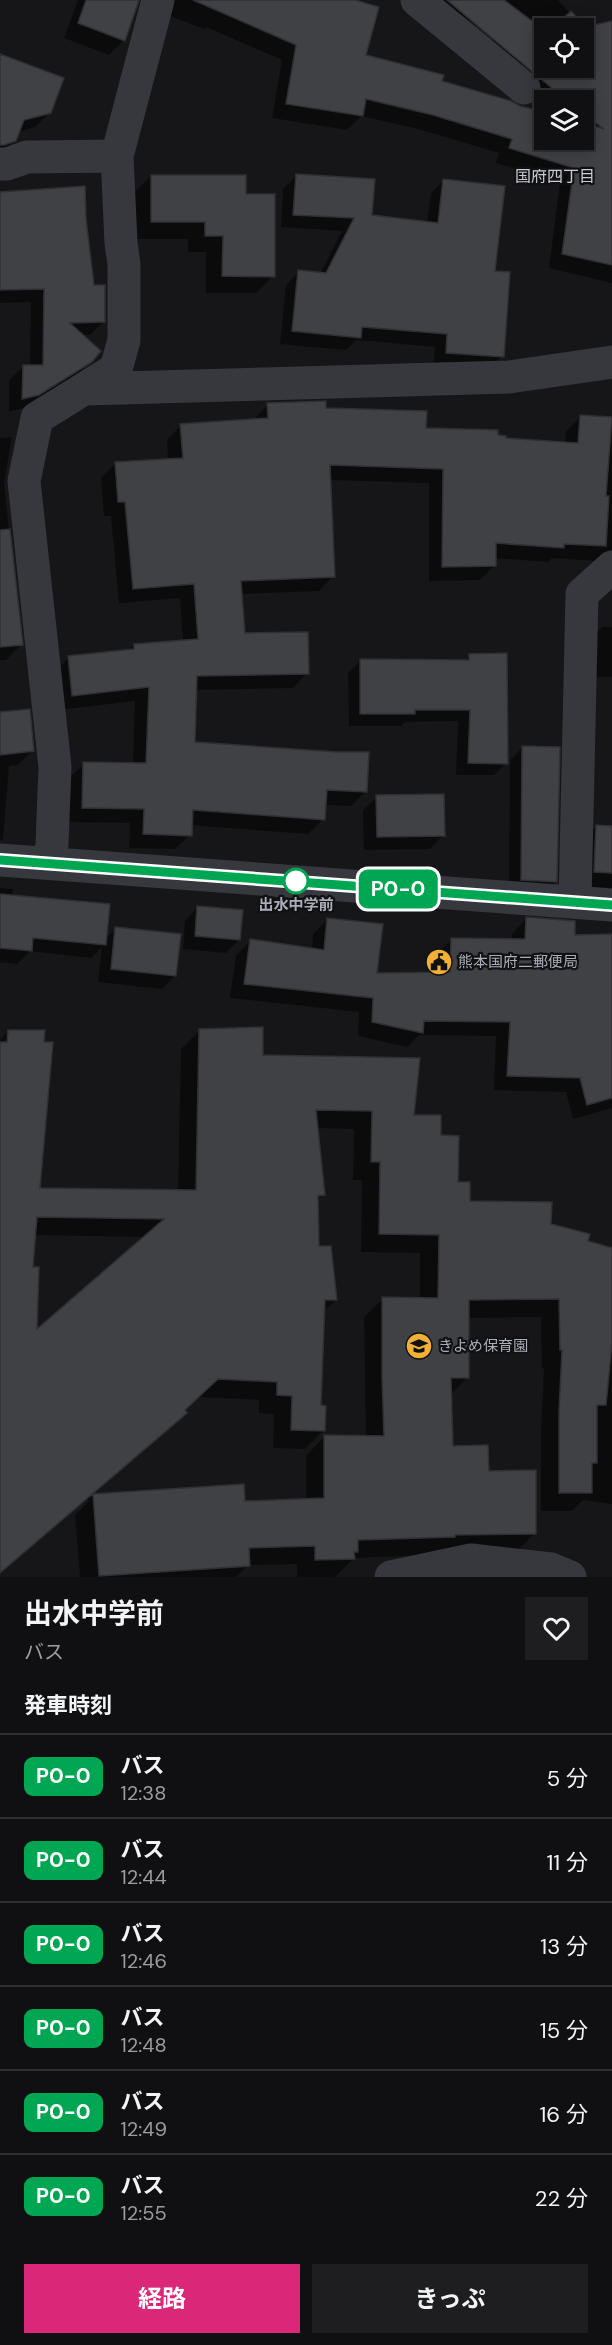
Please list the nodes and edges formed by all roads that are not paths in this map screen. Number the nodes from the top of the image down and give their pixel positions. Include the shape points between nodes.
1 (158, 0) edge
2 (417, 0) edge
3 (524, 88) dead end
4 (117, 156) junction
5 (0, 164) edge
6 (612, 362) edge
7 (85, 389) junction
8 (612, 567) edge
9 (0, 860) edge
10 (48, 863) junction
11 (575, 902) junction
12 (612, 905) edge
13 (391, 1577) edge
14 (570, 1577) edge

1 - 4 street
2 - 3 street
4 - 5 street via 27,157
4 - 7 street via 124,340 116,369
6 - 7 street via 509,377
7 - 10 street via 37,418 24,481 55,767
8 - 11 street via 582,594
9 - 10 street
10 - 11 street
11 - 12 street
13 - 14 street via 471,1560 551,1569

